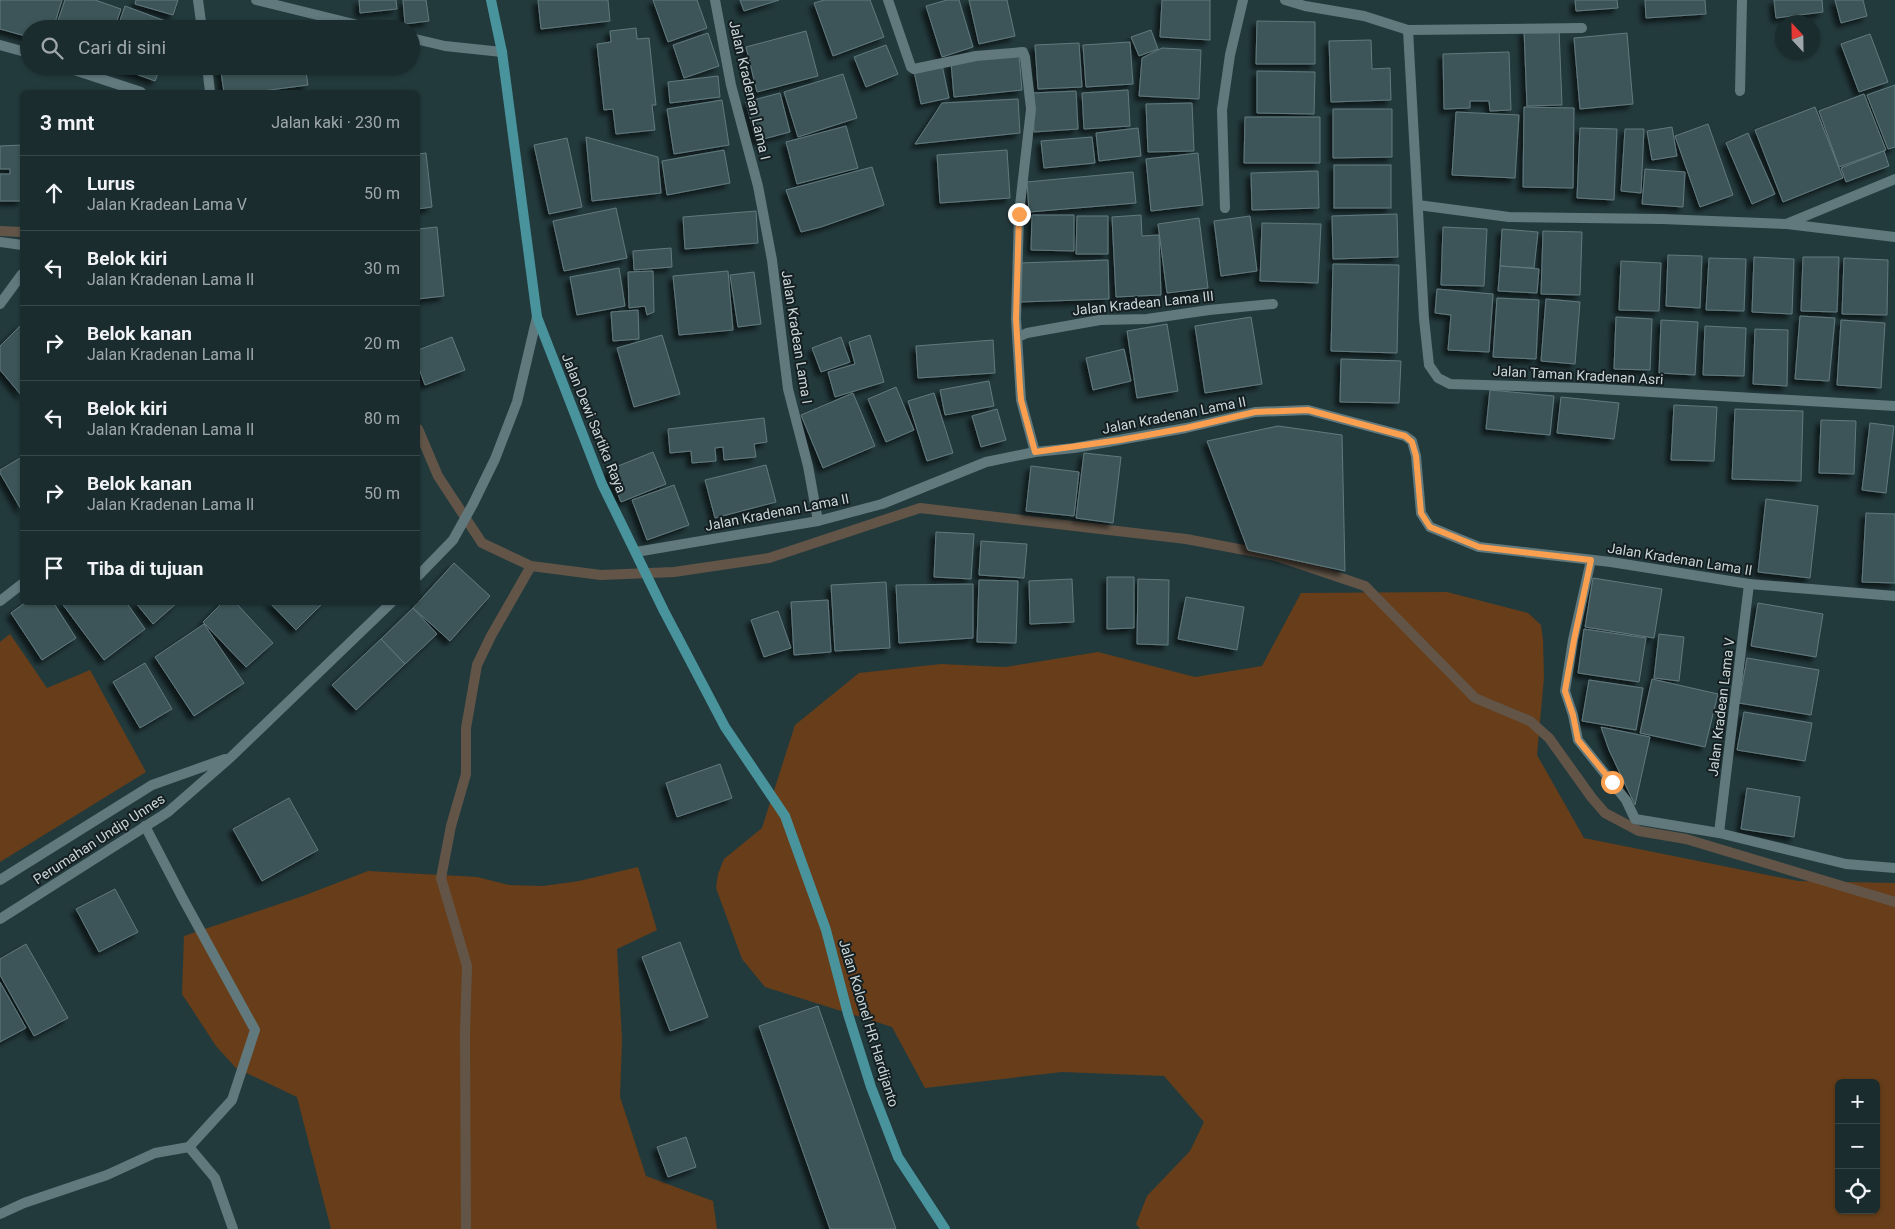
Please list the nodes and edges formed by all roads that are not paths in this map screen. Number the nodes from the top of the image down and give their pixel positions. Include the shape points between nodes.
1 (198, 0) edge
2 (256, 0) edge
3 (491, 0) edge
4 (716, 0) edge
5 (888, 0) edge
6 (1243, 0) edge
7 (1284, 0) edge
8 (1742, 0) edge
9 (201, 20) edge
10 (337, 20) edge
11 (1582, 28) dead end
12 (1408, 30) junction
13 (420, 40) edge
14 (0, 45) edge
15 (20, 51) edge
16 (502, 52) junction
17 (89, 75) edge
18 (208, 75) edge
19 (135, 90) edge
20 (210, 90) edge
21 (1740, 91) dead end
22 (1895, 179) edge
23 (758, 186) joint
24 (1418, 205) junction
25 (1225, 208) dead end
26 (1786, 224) junction
27 (1895, 237) edge
28 (0, 242) edge
29 (20, 245) edge
30 (20, 277) edge
31 (0, 304) edge
32 (1273, 304) dead end
33 (537, 317) junction
34 (1018, 337) junction
35 (1895, 406) edge
36 (1035, 452) junction
37 (818, 521) junction
38 (638, 557) junction
39 (1591, 560) junction
40 (420, 574) edge
41 (1749, 584) junction
42 (20, 586) edge
43 (1895, 596) edge
44 (0, 601) edge
45 (389, 605) edge
46 (231, 757) junction
47 (785, 816) joint
48 (146, 826) junction
49 (1719, 833) junction
50 (1895, 868) edge
51 (0, 880) edge
52 (0, 919) edge
53 (189, 1147) junction
54 (0, 1214) edge
55 (233, 1229) edge
56 (945, 1229) edge

1 - 9 street
2 - 10 street
3 - 16 main road, Jalan Dewi Sartika Raya
4 - 23 street, Jalan Kradenan Lama I via 732,85
5 - 34 street via 914,69 976,56 1023,52 1025,57 1031,109 1019,214
6 - 25 street via 1222,110
7 - 12 street via 1364,16
8 - 21 street
11 - 12 street
12 - 24 street, Jalan Taman Kradenan Asri
13 - 16 street
14 - 15 street
16 - 33 main road, Jalan Dewi Sartika Raya
17 - 19 street
18 - 20 street
22 - 26 street
23 - 37 street, Jalan Kradean Lama I via 772,260 788,389
24 - 26 street via 1509,217
24 - 35 street, Jalan Taman Kradenan Asri via 1429,365 1438,378 1450,384 1582,388
26 - 27 street
28 - 29 street
30 - 31 street
32 - 34 street, Jalan Kradean Lama III via 1147,319 1100,320
33 - 38 main road, Jalan Dewi Sartika Raya via 602,484
33 - 40 street via 517,402 495,459 453,540
34 - 36 street via 1021,400
36 - 37 street, Jalan Kradenan Lama II via 986,462 882,504
36 - 39 street, Jalan Kradenan Lama II via 1120,440 1255,412 1308,410 1405,436 1412,442 1421,513 1430,527 1479,547
37 - 38 street, Jalan Kradenan Lama II
38 - 47 main road, Jalan Dewi Sartika Raya via 725,727
39 - 41 street, Jalan Kradenan Lama II
39 - 49 street via 1565,691 1578,740 1626,800 1635,819
41 - 43 street, Jalan Kradenan Lama II
41 - 49 street, Jalan Kradean Lama V
42 - 44 street
45 - 46 street, Perumahan Undip Unnes
46 - 48 street, Perumahan Undip Unnes via 168,812
46 - 51 street, Perumahan Undip Unnes via 152,785
47 - 56 main road, Jalan Kolonel HR Hardijanto via 826,930 871,1087 898,1156
48 - 52 street, Perumahan Undip Unnes
48 - 53 street via 255,1030 232,1100
49 - 50 street via 1846,864
53 - 54 street via 155,1153 108,1175 24,1202
53 - 55 street via 215,1178

